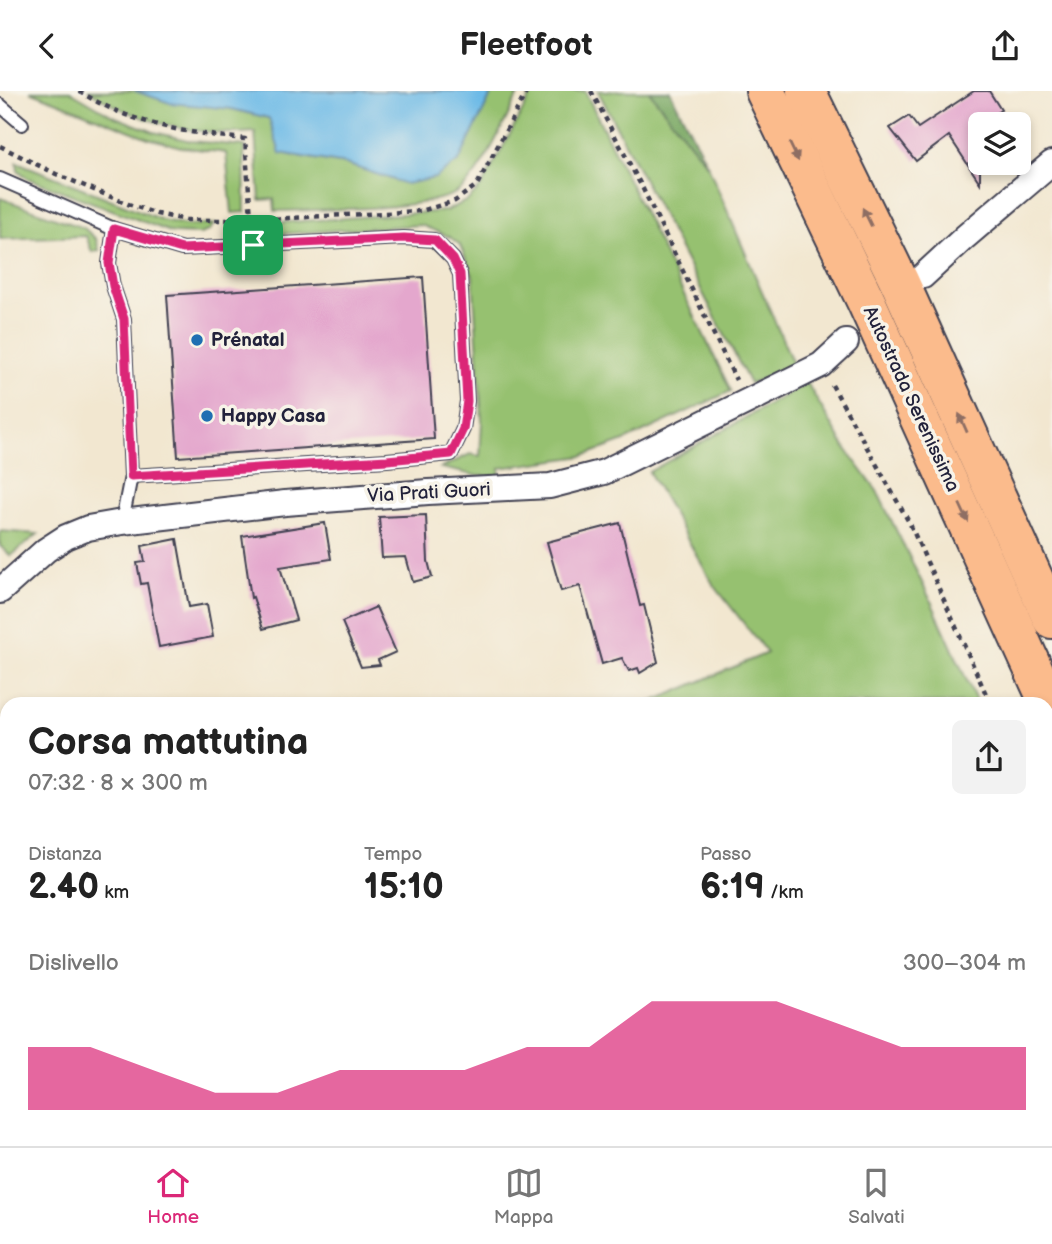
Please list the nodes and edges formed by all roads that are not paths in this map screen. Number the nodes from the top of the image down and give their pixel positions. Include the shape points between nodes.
1 (765, 91) edge
2 (806, 91) edge
3 (0, 106) edge
4 (22, 124) dead end
5 (1052, 163) edge
6 (0, 179) edge
7 (114, 229) junction
8 (923, 276) dead end
9 (846, 342) dead end
10 (131, 476) junction
11 (122, 521) junction
12 (0, 591) edge
13 (1052, 619) edge
14 (1046, 697) edge

1 -> 14 highway, Autostrada Serenissima
13 -> 2 highway, Autostrada Serenissima via 899,281
3 - 4 lane
5 - 8 street
6 - 7 lane
7 - 10 lane via 109,263 124,319
7 - 10 lane via 182,249 435,240 460,274 467,401 463,429 451,454
9 - 11 street, Via Prati Guori via 821,366 748,403 604,472 550,486 285,503
10 - 11 lane
11 - 12 street, Via Prati Guori via 66,537

